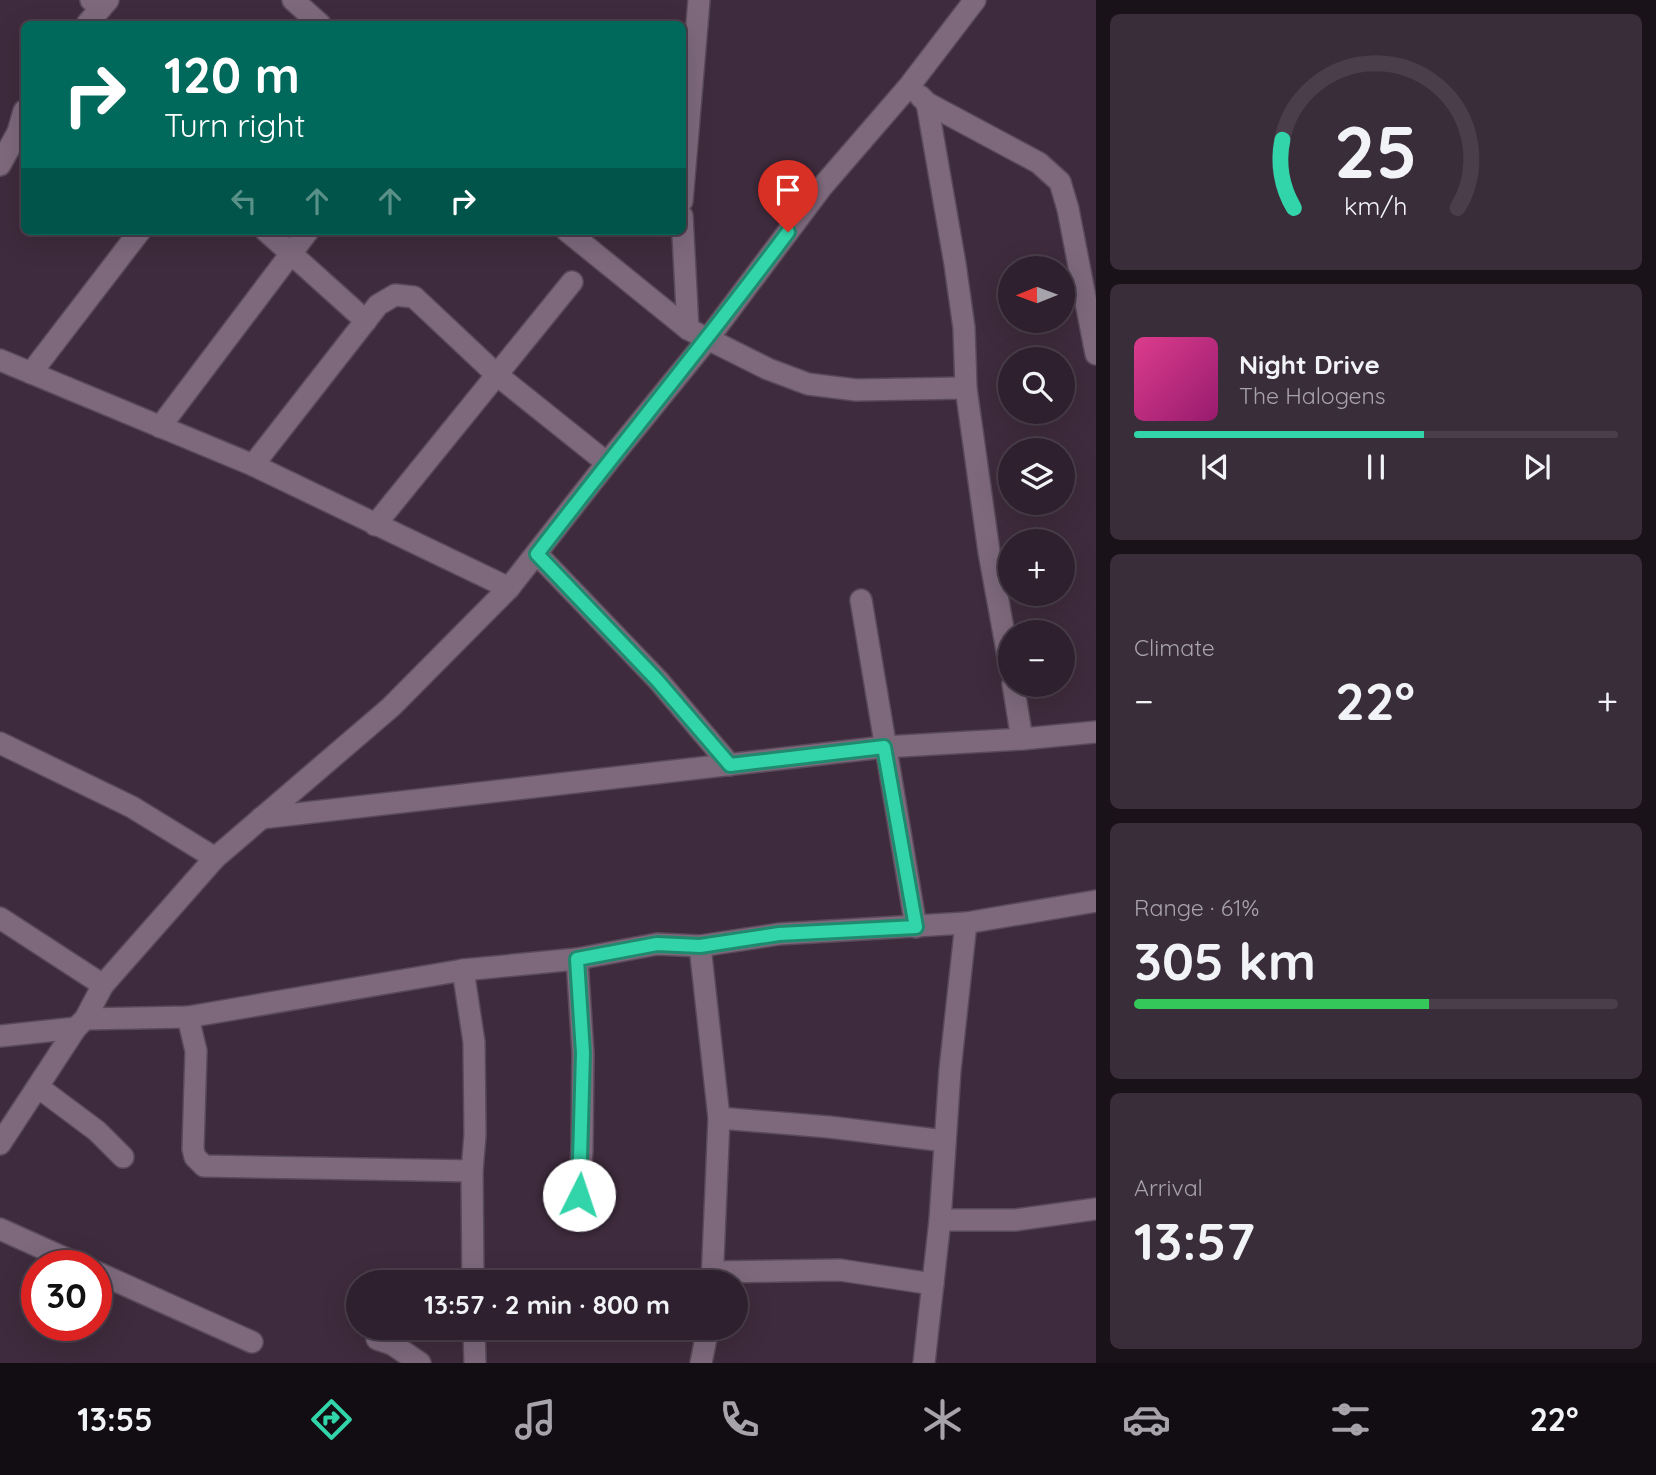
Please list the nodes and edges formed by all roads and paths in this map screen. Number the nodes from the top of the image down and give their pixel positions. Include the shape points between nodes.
1 (699, 0) edge
2 (975, 0) edge
3 (910, 85) junction
4 (927, 103) junction
5 (21, 122) edge
6 (686, 154) edge
7 (0, 165) edge
8 (137, 235) edge
9 (270, 235) edge
10 (305, 235) edge
11 (572, 235) edge
12 (683, 235) edge
13 (290, 254) junction
14 (572, 282) dead end
15 (366, 321) junction
16 (688, 329) junction
17 (707, 340) junction
18 (1096, 354) edge
19 (0, 360) edge
20 (31, 373) junction
21 (497, 375) junction
22 (966, 387) junction
23 (160, 427) junction
24 (607, 463) junction
25 (253, 465) junction
26 (375, 525) junction
27 (537, 554) junction
28 (509, 588) junction
29 (861, 600) dead end
30 (1001, 620) edge
31 (1015, 697) edge
32 (1096, 732) edge
33 (1023, 739) junction
34 (0, 743) edge
35 (884, 747) junction
36 (730, 765) junction
37 (261, 818) junction
38 (215, 858) junction
39 (1096, 901) edge
40 (0, 918) edge
41 (966, 923) junction
42 (916, 927) junction
43 (700, 946) junction
44 (577, 959) junction
45 (463, 970) junction
46 (103, 985) junction
47 (188, 1017) junction
48 (81, 1023) junction
49 (0, 1036) edge
50 (38, 1087) junction
51 (719, 1118) junction
52 (945, 1141) junction
53 (0, 1144) edge
54 (123, 1157) dead end
55 (472, 1171) junction
56 (1096, 1209) edge
57 (578, 1210) dead end
58 (940, 1220) junction
59 (0, 1229) edge
60 (47, 1250) edge
61 (473, 1270) edge
62 (712, 1270) edge
63 (748, 1275) edge
64 (112, 1279) edge
65 (933, 1284) junction
66 (380, 1340) edge
67 (474, 1340) edge
68 (706, 1340) edge
69 (252, 1342) dead end
70 (419, 1363) edge
71 (475, 1363) edge
72 (701, 1363) edge
73 (923, 1363) edge

1 - 6 street
2 - 3 street
3 - 4 street
3 - 17 street via 821,188
4 - 18 street via 1039,163 1060,182
4 - 22 street via 964,328
5 - 7 street
8 - 20 street
9 - 13 street
10 - 13 street
11 - 16 street
12 - 16 street
13 - 15 street
13 - 23 street
14 - 21 street
15 - 21 street via 378,305 395,295 414,297
15 - 25 street
16 - 17 street
17 - 22 street via 808,384 856,390
17 - 24 street
19 - 20 street
20 - 23 street
21 - 24 street
21 - 26 street
22 - 30 street
23 - 25 street
24 - 27 street
25 - 26 street
26 - 28 street
27 - 28 street
27 - 36 street via 657,680
28 - 37 street via 391,707
29 - 35 street
31 - 33 street
32 - 33 street
33 - 35 street
34 - 38 street via 132,807
35 - 36 street
35 - 42 street
36 - 37 street
37 - 38 street
38 - 46 street
39 - 41 street
40 - 46 street
41 - 42 street
41 - 52 street
42 - 43 street via 779,934
43 - 44 street via 657,944
43 - 51 street
44 - 45 street
44 - 57 street via 583,1053
45 - 47 street
45 - 55 street via 474,1042
46 - 48 street
47 - 48 street
47 - 55 street via 197,1051 193,1149 204,1166
48 - 49 street
48 - 50 street
50 - 53 street
50 - 54 street via 97,1131
51 - 52 street
51 - 62 street
52 - 58 street
55 - 61 street
56 - 58 street via 1015,1220
58 - 65 street
59 - 60 street
63 - 65 street via 840,1270
64 - 69 street
65 - 73 street
66 - 70 street
67 - 71 street
68 - 72 street

